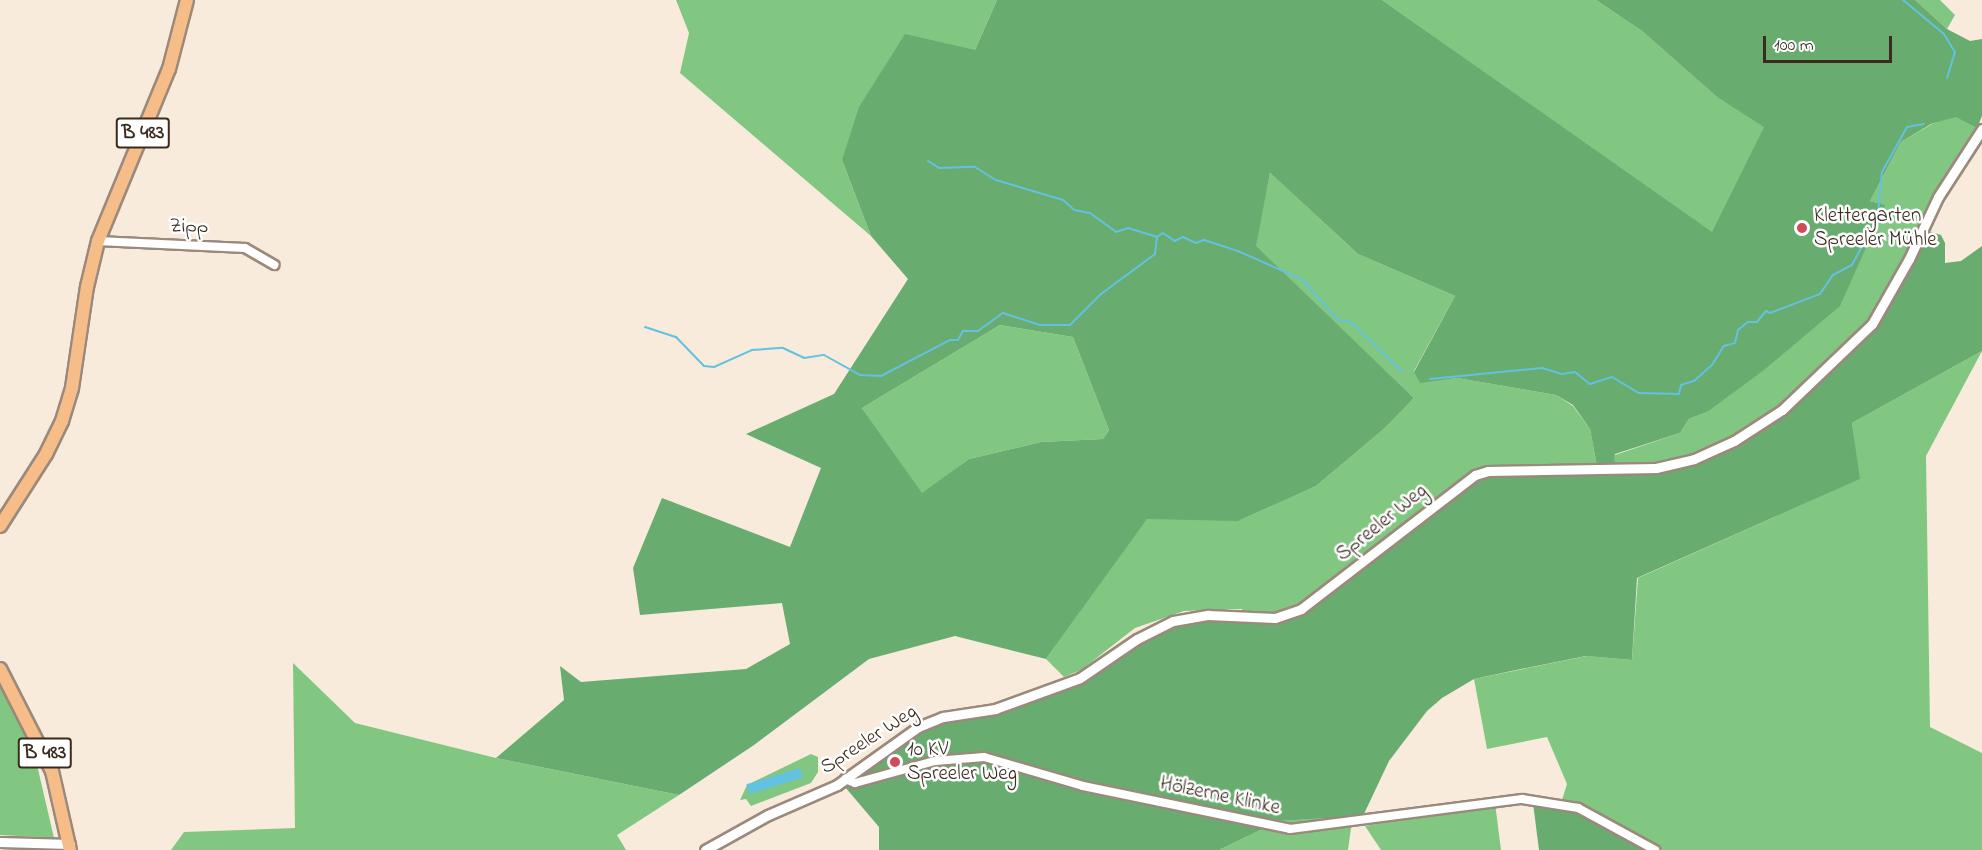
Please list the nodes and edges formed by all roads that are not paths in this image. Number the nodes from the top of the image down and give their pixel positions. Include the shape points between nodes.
1 (187, 0) edge
2 (1982, 129) edge
3 (98, 241) junction
4 (274, 266) dead end
5 (0, 526) edge
6 (0, 669) edge
7 (845, 779) junction
8 (0, 842) edge
9 (70, 847) edge
10 (705, 850) edge
11 (1654, 850) edge

1 - 3 main road, B 483 via 169,69
2 - 7 street, Spreeler Weg via 1938,197 1872,324 1782,410 1734,441 1694,459 1656,468 1488,471 1475,475 1301,609 1275,618 1208,615 1173,621 1074,680 988,711 943,717 918,727
3 - 4 street, Zipp via 245,248
3 - 5 main road, B 483 via 72,388 53,441
6 - 9 main road, B 483 via 50,765
7 - 10 street, Spreeler Weg
7 - 11 street, Hölzerne Klinke via 855,783 935,761 984,756 1073,783 1283,829 1522,798 1578,808
8 - 9 street

